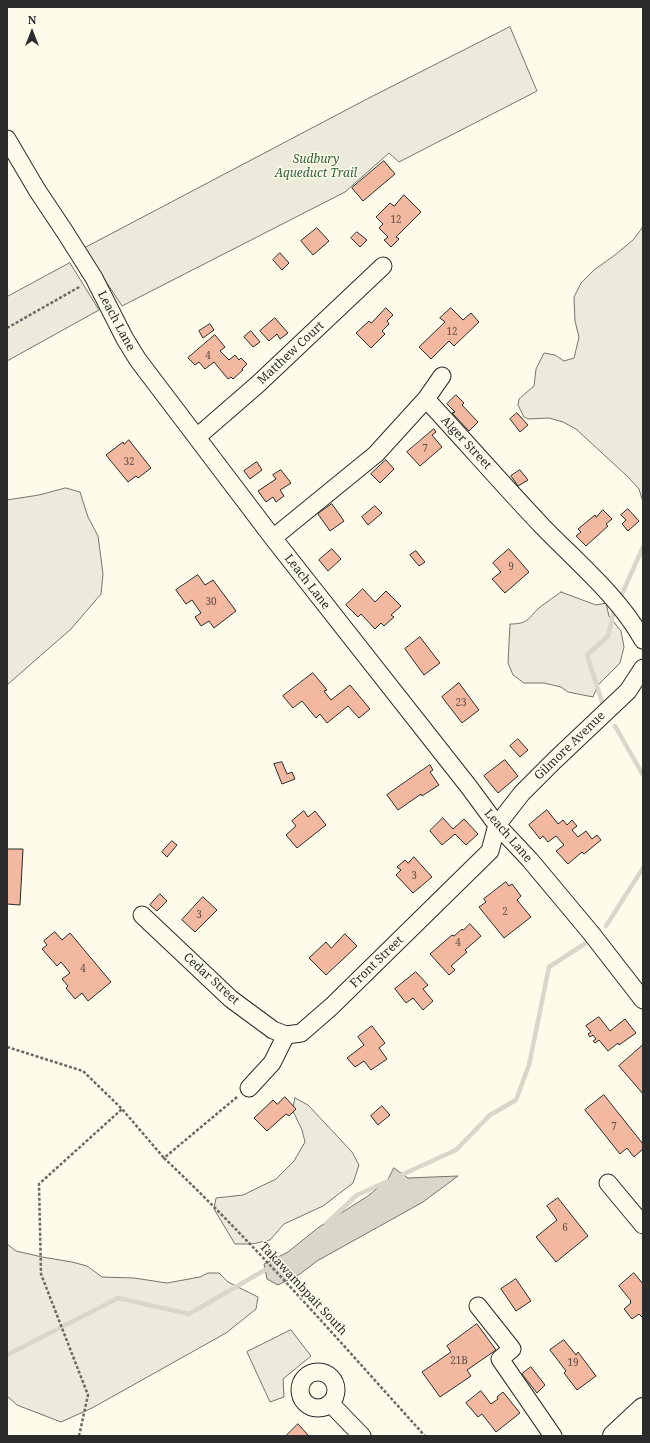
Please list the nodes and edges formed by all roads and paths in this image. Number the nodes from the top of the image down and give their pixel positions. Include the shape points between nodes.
1 (7, 139) edge
2 (383, 266) dead end
3 (94, 278) junction
4 (7, 328) edge
5 (442, 376) dead end
6 (426, 399) junction
7 (197, 437) junction
8 (273, 538) junction
9 (643, 640) edge
10 (643, 668) edge
11 (497, 825) junction
12 (142, 915) dead end
13 (643, 1000) edge
14 (286, 1035) junction
15 (7, 1047) edge
16 (249, 1088) joint
17 (122, 1109) junction
18 (164, 1158) junction
19 (608, 1183) dead end
20 (643, 1225) edge
21 (478, 1306) dead end
22 (330, 1403) dead end
23 (79, 1436) edge
24 (362, 1436) edge
25 (425, 1436) edge
26 (553, 1436) edge

1 - 3 street, Leach Lane via 36,190
2 - 7 street, Matthew Court via 257,385
3 - 4 path
3 - 7 street, Leach Lane via 131,349
5 - 6 street
6 - 8 street via 376,454
6 - 9 street, Alger Street via 615,600
7 - 8 street, Leach Lane
8 - 11 street, Leach Lane
10 - 11 street, Gilmore Avenue via 628,692 522,793
11 - 13 street, Leach Lane via 576,915
11 - 14 street, Front Street via 490,851 440,901 301,1033
12 - 14 street, Cedar Street via 230,999 273,1030
14 - 16 street via 272,1063
15 - 17 path, Takawambpait South via 83,1071
16 - 18 path
17 - 18 path, Takawambpait South
17 - 23 path via 39,1184 41,1274 88,1395
18 - 25 path, Takawambpait South via 255,1249
19 - 20 street
21 - 26 street via 512,1349 500,1359
22 - 24 street

